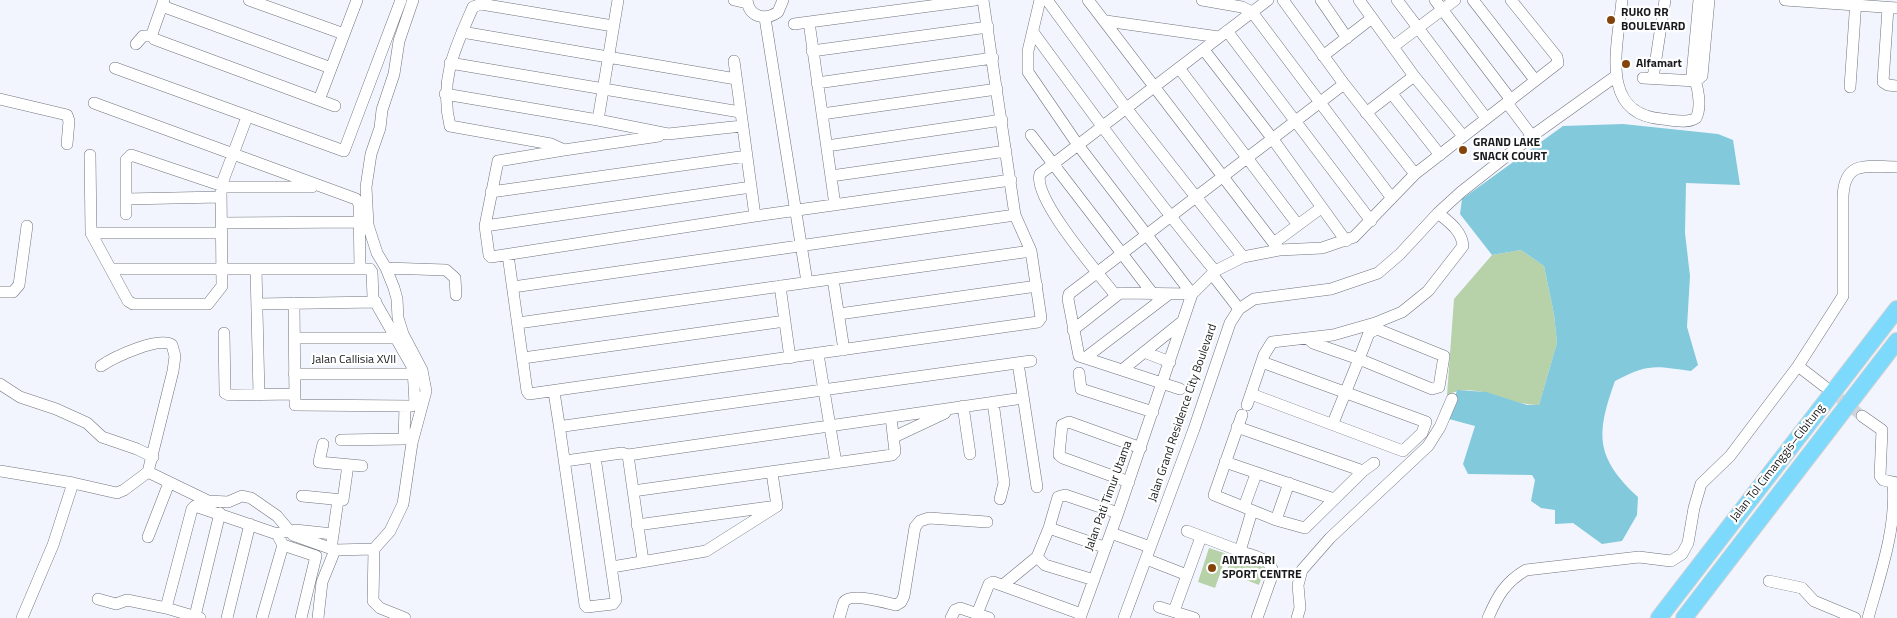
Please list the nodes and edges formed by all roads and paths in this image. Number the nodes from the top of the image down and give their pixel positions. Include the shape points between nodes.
1 (249, 0) edge
2 (356, 0) edge
3 (401, 0) edge
4 (413, 0) edge
5 (618, 0) edge
6 (734, 0) edge
7 (783, 0) edge
8 (975, 0) edge
9 (983, 0) edge
10 (1040, 0) edge
11 (1047, 0) edge
12 (1088, 0) edge
13 (1202, 0) edge
14 (1268, 0) edge
15 (1283, 0) edge
16 (1321, 0) edge
17 (1359, 0) edge
18 (1397, 0) edge
19 (1454, 0) edge
20 (1473, 0) edge
21 (1511, 0) edge
22 (1622, 0) edge
23 (1665, 0) edge
24 (1699, 0) edge
25 (1710, 0) edge
26 (1785, 0) edge
27 (1789, 0) edge
28 (747, 1) edge
29 (481, 2) edge
30 (1822, 2) edge
31 (1855, 2) edge
32 (163, 3) edge
33 (1439, 5) edge
34 (885, 6) edge
35 (1893, 8) edge
36 (1252, 12) junction
37 (765, 18) junction
38 (1372, 18) junction
39 (1106, 20) junction
40 (809, 22) junction
41 (794, 24) dead end
42 (613, 26) junction
43 (988, 26) junction
44 (1418, 28) junction
45 (462, 32) junction
46 (1033, 32) junction
47 (344, 34) junction
48 (1223, 34) junction
49 (152, 36) junction
50 (1347, 38) junction
51 (136, 44) dead end
52 (1394, 46) junction
53 (1204, 50) junction
54 (812, 51) junction
55 (1323, 56) junction
56 (608, 58) junction
57 (993, 58) junction
58 (734, 62) dead end
59 (450, 63) junction
60 (115, 68) dead end
61 (331, 68) junction
62 (1179, 68) junction
63 (1414, 76) junction
64 (1616, 76) junction
65 (736, 79) junction
66 (1535, 80) junction
67 (1696, 81) junction
68 (818, 83) junction
69 (1344, 84) junction
70 (1155, 86) junction
71 (1897, 86) edge
72 (1850, 87) dead end
73 (603, 89) junction
74 (997, 89) junction
75 (445, 94) junction
76 (1392, 94) junction
77 (0, 99) edge
78 (319, 100) junction
79 (1509, 101) junction
80 (94, 102) dead end
81 (1319, 104) junction
82 (335, 106) dead end
83 (1126, 108) junction
84 (740, 112) junction
85 (1366, 113) junction
86 (822, 114) junction
87 (247, 117) junction
88 (1486, 118) junction
89 (598, 120) junction
90 (1002, 120) junction
91 (1295, 122) junction
92 (742, 126) junction
93 (1102, 127) junction
94 (668, 134) junction
95 (1031, 135) dead end
96 (1463, 136) junction
97 (1532, 136) junction
98 (1272, 138) junction
99 (67, 144) dead end
100 (1078, 145) junction
101 (827, 146) junction
102 (564, 150) junction
103 (1006, 151) junction
104 (233, 154) junction
105 (90, 155) dead end
106 (1440, 155) junction
107 (747, 156) junction
108 (1248, 156) junction
109 (1053, 164) junction
110 (1897, 167) edge
111 (1415, 174) junction
112 (831, 176) junction
113 (1223, 176) junction
114 (1011, 180) junction
115 (319, 186) junction
116 (751, 187) junction
117 (221, 192) junction
118 (491, 192) junction
119 (1391, 197) junction
120 (1195, 198) junction
121 (126, 199) junction
122 (835, 204) junction
123 (1321, 208) junction
124 (796, 210) junction
125 (1438, 213) junction
126 (126, 214) dead end
127 (1015, 215) junction
128 (756, 216) junction
129 (1170, 217) junction
130 (1371, 220) junction
131 (359, 222) junction
132 (1298, 225) junction
133 (26, 226) dead end
134 (485, 226) junction
135 (222, 228) junction
136 (90, 233) junction
137 (1147, 235) junction
138 (1346, 240) junction
139 (802, 246) junction
140 (1277, 246) junction
141 (1031, 251) junction
142 (508, 254) junction
143 (1122, 254) junction
144 (1243, 257) junction
145 (386, 268) junction
146 (110, 269) junction
147 (222, 269) junction
148 (256, 269) junction
149 (360, 269) junction
150 (1098, 272) junction
151 (1213, 272) junction
152 (833, 279) junction
153 (807, 282) junction
154 (780, 286) junction
155 (1037, 286) junction
156 (513, 287) junction
157 (0, 292) edge
158 (1153, 294) junction
159 (1170, 294) junction
160 (1192, 294) junction
161 (456, 295) dead end
162 (1116, 296) junction
163 (376, 302) junction
164 (294, 303) junction
165 (257, 304) junction
166 (1239, 309) junction
167 (1897, 309) edge
168 (839, 314) junction
169 (1184, 320) junction
170 (785, 322) junction
171 (518, 323) junction
172 (1376, 326) junction
173 (1073, 330) junction
174 (224, 333) dead end
175 (294, 338) junction
176 (396, 338) junction
177 (1306, 338) junction
178 (1897, 341) edge
179 (844, 350) junction
180 (1144, 352) junction
181 (818, 354) junction
182 (523, 358) junction
183 (790, 358) junction
184 (1085, 358) junction
185 (1359, 359) junction
186 (1031, 361) dead end
187 (1018, 362) junction
188 (1170, 362) junction
189 (1262, 362) junction
190 (101, 366) dead end
191 (1798, 366) junction
192 (1122, 370) junction
193 (1079, 373) dead end
194 (294, 374) junction
195 (414, 374) junction
196 (1163, 383) junction
197 (0, 384) edge
198 (1824, 386) tunnel mouth
199 (1180, 388) dead end
200 (824, 390) junction
201 (554, 392) junction
202 (1346, 392) junction
203 (294, 394) junction
204 (259, 395) junction
205 (1023, 398) junction
206 (1452, 399) dead end
207 (993, 402) junction
208 (1247, 405) junction
209 (405, 406) junction
210 (959, 407) junction
211 (1153, 412) junction
212 (1862, 416) tunnel mouth
213 (890, 417) junction
214 (1333, 423) junction
215 (559, 424) junction
216 (829, 426) junction
217 (1238, 427) junction
218 (894, 437) junction
219 (341, 440) dead end
220 (323, 444) dead end
221 (1141, 448) junction
222 (970, 454) dead end
223 (628, 455) junction
224 (153, 457) junction
225 (595, 457) junction
226 (565, 461) junction
227 (1225, 462) junction
228 (836, 463) junction
229 (1374, 464) dead end
230 (348, 465) junction
231 (362, 466) dead end
232 (0, 471) edge
233 (1363, 471) junction
234 (148, 472) junction
235 (772, 473) junction
236 (1256, 474) junction
237 (1129, 482) junction
238 (73, 483) junction
239 (169, 483) junction
240 (1289, 483) junction
241 (1895, 483) edge
242 (1037, 487) dead end
243 (633, 491) junction
244 (302, 496) dead end
245 (1334, 499) junction
246 (338, 500) junction
247 (1000, 500) dead end
248 (777, 506) junction
249 (1248, 509) junction
250 (220, 513) junction
251 (1118, 513) junction
252 (1276, 520) junction
253 (987, 522) dead end
254 (250, 524) junction
255 (637, 526) junction
256 (1049, 528) junction
257 (1187, 531) dead end
258 (286, 532) junction
259 (1111, 533) junction
260 (333, 534) junction
261 (148, 537) dead end
262 (1202, 537) junction
263 (282, 545) junction
264 (1104, 547) junction
265 (1150, 547) junction
266 (374, 549) junction
267 (333, 550) junction
268 (1240, 551) junction
269 (1037, 557) junction
270 (1146, 559) junction
271 (643, 561) junction
272 (612, 567) junction
273 (1187, 575) junction
274 (1094, 580) junction
275 (1769, 581) dead end
276 (1003, 585) junction
277 (98, 599) dead end
278 (1160, 607) dead end
279 (166, 608) junction
280 (1174, 611) junction
281 (977, 614) junction
282 (1080, 616) edge
283 (198, 617) edge
284 (22, 618) edge
285 (227, 618) edge
286 (262, 618) edge
287 (301, 618) edge
288 (318, 618) edge
289 (405, 618) edge
290 (839, 618) edge
291 (951, 618) edge
292 (989, 618) edge
293 (1124, 618) edge
294 (1194, 618) edge
295 (1257, 618) edge
296 (1297, 618) edge
297 (1488, 618) edge
298 (1660, 618) edge
299 (1684, 618) edge
300 (1855, 618) edge
301 (1868, 618) edge

1 - 47 street
2 - 47 street
3 - 87 street via 344,151
4 - 145 street via 406,14 394,74 367,173 368,225 376,253
5 - 42 street
6 - 28 street
7 - 37 street via 778,12
8 - 34 street
9 - 43 street
10 - 46 street
11 - 83 street
12 - 39 street
13 - 36 street via 1242,7
14 - 36 street
15 - 55 street
16 - 50 street
17 - 38 street
18 - 44 street
19 - 33 street
20 - 66 street
21 - 66 street via 1558,59
22 - 64 street
23 - 67 street via 1648,78
24 - 67 street via 1692,75
25 - 67 street via 1702,76
26 - 27 street
27 - 30 street
28 - 37 street via 750,10
29 - 42 street
29 - 45 street via 473,7
30 - 31 street
31 - 35 street
31 - 72 street
32 - 49 street
32 - 61 street
33 - 44 street
33 - 79 street
34 - 40 street
35 - 71 street via 1883,82
36 - 48 street
36 - 81 street
37 - 124 street
38 - 50 street
38 - 52 street
39 - 48 street
39 - 70 street
40 - 41 street
40 - 54 street
42 - 56 street
43 - 54 street
43 - 57 street
44 - 52 street
44 - 88 street
45 - 56 street
45 - 59 street
46 - 93 street
46 - 100 street via 1028,51 1030,77
47 - 61 street
48 - 53 street
48 - 91 street
49 - 51 street via 143,36
49 - 78 street
50 - 55 street
52 - 63 street
53 - 62 street
53 - 98 street
54 - 68 street
55 - 69 street
56 - 65 street
56 - 73 street
57 - 68 street
57 - 74 street
58 - 65 street
59 - 73 street
59 - 75 street
60 - 87 street
61 - 78 street
62 - 70 street
62 - 108 street
63 - 76 street
63 - 96 street
64 - 67 street via 1619,91 1629,107 1645,118 1689,121 1696,118 1698,110
64 - 97 street
65 - 84 street
66 - 79 street
68 - 86 street
69 - 81 street
69 - 85 street
70 - 83 street
70 - 113 street
73 - 84 street
73 - 89 street
74 - 86 street
74 - 90 street
75 - 89 street
75 - 102 street via 451,127 551,144
76 - 85 street
76 - 106 street
77 - 99 street via 67,115
78 - 82 street
79 - 88 street
79 - 97 street
80 - 104 street
81 - 91 street
81 - 119 street
83 - 93 street
83 - 120 street
84 - 92 street
85 - 111 street
86 - 101 street
87 - 104 street
88 - 96 street
89 - 94 street
90 - 101 street
90 - 103 street
91 - 98 street
91 - 130 street
92 - 94 street
92 - 107 street
93 - 100 street
93 - 129 street
94 - 102 street
95 - 109 street
96 - 106 street
97 - 125 street
98 - 108 street
98 - 123 street
100 - 109 street
100 - 137 street
101 - 112 street
102 - 118 street via 499,160
103 - 112 street
103 - 114 street
104 - 115 street
104 - 117 street
105 - 136 street
106 - 111 street
107 - 116 street
107 - 118 street
108 - 113 street
108 - 132 street
109 - 143 street
109 - 150 street via 1038,177 1045,202
110 - 191 street via 1856,168 1849,174 1843,187 1843,296
111 - 119 street
112 - 122 street
113 - 120 street
113 - 140 street
114 - 122 street
114 - 127 street
115 - 117 street
115 - 131 street via 356,199
116 - 128 street
116 - 134 street
117 - 121 street
117 - 121 street via 131,155 126,160
117 - 135 street
118 - 134 street
119 - 130 street
120 - 129 street
120 - 144 street
121 - 126 street
122 - 124 street
123 - 132 street
123 - 138 street
124 - 128 street
124 - 139 street
125 - 166 street via 1400,254 1372,276 1331,289 1254,299
125 - 172 street via 1460,235 1462,248 1414,304
127 - 139 street
127 - 141 street
128 - 142 street
129 - 137 street
129 - 151 street
130 - 138 street via 1358,234
131 - 135 street
131 - 149 street
132 - 140 street
133 - 157 street via 19,285 13,292
134 - 142 street via 490,256
135 - 136 street
135 - 147 street
136 - 146 street
137 - 143 street
137 - 160 street
138 - 140 street via 1322,248
139 - 153 street
139 - 156 street
140 - 144 street
141 - 152 street
141 - 155 street
142 - 156 street
143 - 150 street
143 - 158 street
144 - 151 street
145 - 161 street via 446,270 454,278
145 - 266 street via 397,299 403,334 422,370 426,391 412,444 403,504 390,531
146 - 147 street
146 - 147 street via 128,301 133,304 203,304 211,301 221,290
147 - 148 street
148 - 149 street
148 - 165 street
149 - 163 street via 372,270
150 - 162 street
150 - 173 street via 1068,296
151 - 160 street
151 - 166 street
152 - 153 street
152 - 168 street
153 - 154 street
154 - 170 street
154 - 171 street
155 - 168 street
155 - 179 street via 1041,318 1038,322
156 - 171 street
158 - 159 street
158 - 162 street via 1122,293
159 - 160 street
159 - 184 street
160 - 169 street, Jalan Pati Timur Utama
162 - 173 street
163 - 164 street
163 - 176 street
164 - 165 street
164 - 175 street
165 - 204 street
166 - 265 street, Jalan Grand Residence City Boulevard via 1230,323
167 - 298 highway, Jalan Tol Cimanggis–Cibitung
168 - 179 street
169 - 180 street
169 - 188 street, Jalan Pati Timur Utama
170 - 182 street
170 - 183 street
171 - 182 street
172 - 177 street
172 - 185 street via 1369,332
172 - 185 street via 1444,356 1439,386 1432,389
173 - 184 street via 1077,352
174 - 204 street via 226,393
175 - 176 street
175 - 194 street
176 - 195 street
177 - 185 street
177 - 189 street via 1272,342
178 - 299 highway, Jalan Tol Cimanggis–Cibitung
179 - 181 street
180 - 188 street
180 - 192 street
181 - 183 street
181 - 200 street
182 - 201 street via 529,394
183 - 201 street
184 - 192 street
185 - 202 street
186 - 187 street
187 - 200 street
187 - 205 street
188 - 196 street, Jalan Pati Timur Utama
189 - 202 street
189 - 208 street
190 - 224 street via 113,358 161,342 172,345 175,356 173,372
191 - 198 street
191 - 297 street via 1730,456 1701,484 1696,494 1687,548 1677,559 1639,557 1526,570 1516,575 1498,594
192 - 196 street
193 - 211 street via 1081,389
194 - 195 street, Jalan Callisia XVII
194 - 203 street
195 - 209 street via 415,404
196 - 199 street
196 - 211 street, Jalan Pati Timur Utama
197 - 224 street via 20,397 56,408 87,423 102,437 137,448
200 - 215 street via 564,426
200 - 216 street
201 - 215 street
202 - 214 street
202 - 214 street via 1426,422 1422,433 1403,451
203 - 204 street
203 - 209 street via 297,406
205 - 207 street
205 - 242 street
206 - 296 street via 1428,446 1330,538 1302,570
207 - 210 street
207 - 247 street via 1004,483
208 - 214 street
208 - 217 street
209 - 219 street via 404,439
210 - 213 street
210 - 218 street
210 - 222 street
211 - 221 street, Jalan Pati Timur Utama
212 - 241 street via 1882,430 1879,474 1883,480
213 - 216 street
213 - 218 street
215 - 226 street
216 - 223 street
216 - 228 street
217 - 227 street
217 - 233 street
218 - 228 street via 896,452 892,455
220 - 230 street via 319,462
221 - 237 street, Jalan Pati Timur Utama
221 - 237 street via 1069,422 1062,425 1058,449 1062,458
223 - 225 street
223 - 243 street
224 - 234 street
225 - 226 street
225 - 272 street
226 - 272 street via 586,606 616,602
227 - 236 street
227 - 249 street via 1214,495
228 - 235 street
229 - 233 street
230 - 231 street
230 - 246 street via 344,500
232 - 238 street
233 - 245 street
234 - 238 street via 117,493
234 - 239 street
235 - 243 street
235 - 248 street
236 - 240 street
236 - 249 street
237 - 251 street, Jalan Pati Timur Utama
238 - 284 street via 53,545
239 - 258 street via 217,503 242,496 251,498 276,516
239 - 261 street
240 - 245 street
240 - 252 street
241 - 301 street via 1891,535
243 - 255 street
244 - 246 street
245 - 252 street via 1305,528
246 - 260 street
248 - 255 street
248 - 271 street via 713,548
249 - 252 street
249 - 268 street
250 - 254 street
250 - 279 street via 195,506 190,512
250 - 283 street
251 - 256 street via 1062,494 1058,497
251 - 259 street, Jalan Pati Timur Utama
253 - 290 street via 929,518 920,521 913,533 901,602 896,605 848,598
254 - 258 street
254 - 285 street
255 - 271 street
256 - 264 street
256 - 269 street
257 - 262 street
258 - 260 street
258 - 263 street
258 - 267 street
259 - 264 street, Jalan Pati Timur Utama
259 - 265 street
260 - 267 street
262 - 268 street
262 - 273 street
263 - 286 street
263 - 287 street via 316,556
264 - 274 street, Jalan Pati Timur Utama
265 - 270 street, Jalan Grand Residence City Boulevard
266 - 267 street
266 - 289 street via 373,602
267 - 288 street via 322,582
268 - 295 street via 1269,562 1273,567
269 - 274 street via 1045,565
269 - 276 street
270 - 273 street
270 - 293 street, Jalan Grand Residence City Boulevard
271 - 272 street
273 - 280 street
274 - 282 street, Jalan Pati Timur Utama
275 - 300 street via 1802,588 1814,601
276 - 281 street via 989,584
276 - 282 street
277 - 279 street via 116,604 127,600
278 - 280 street
279 - 283 street
280 - 294 street
281 - 291 street via 958,608
281 - 292 street

